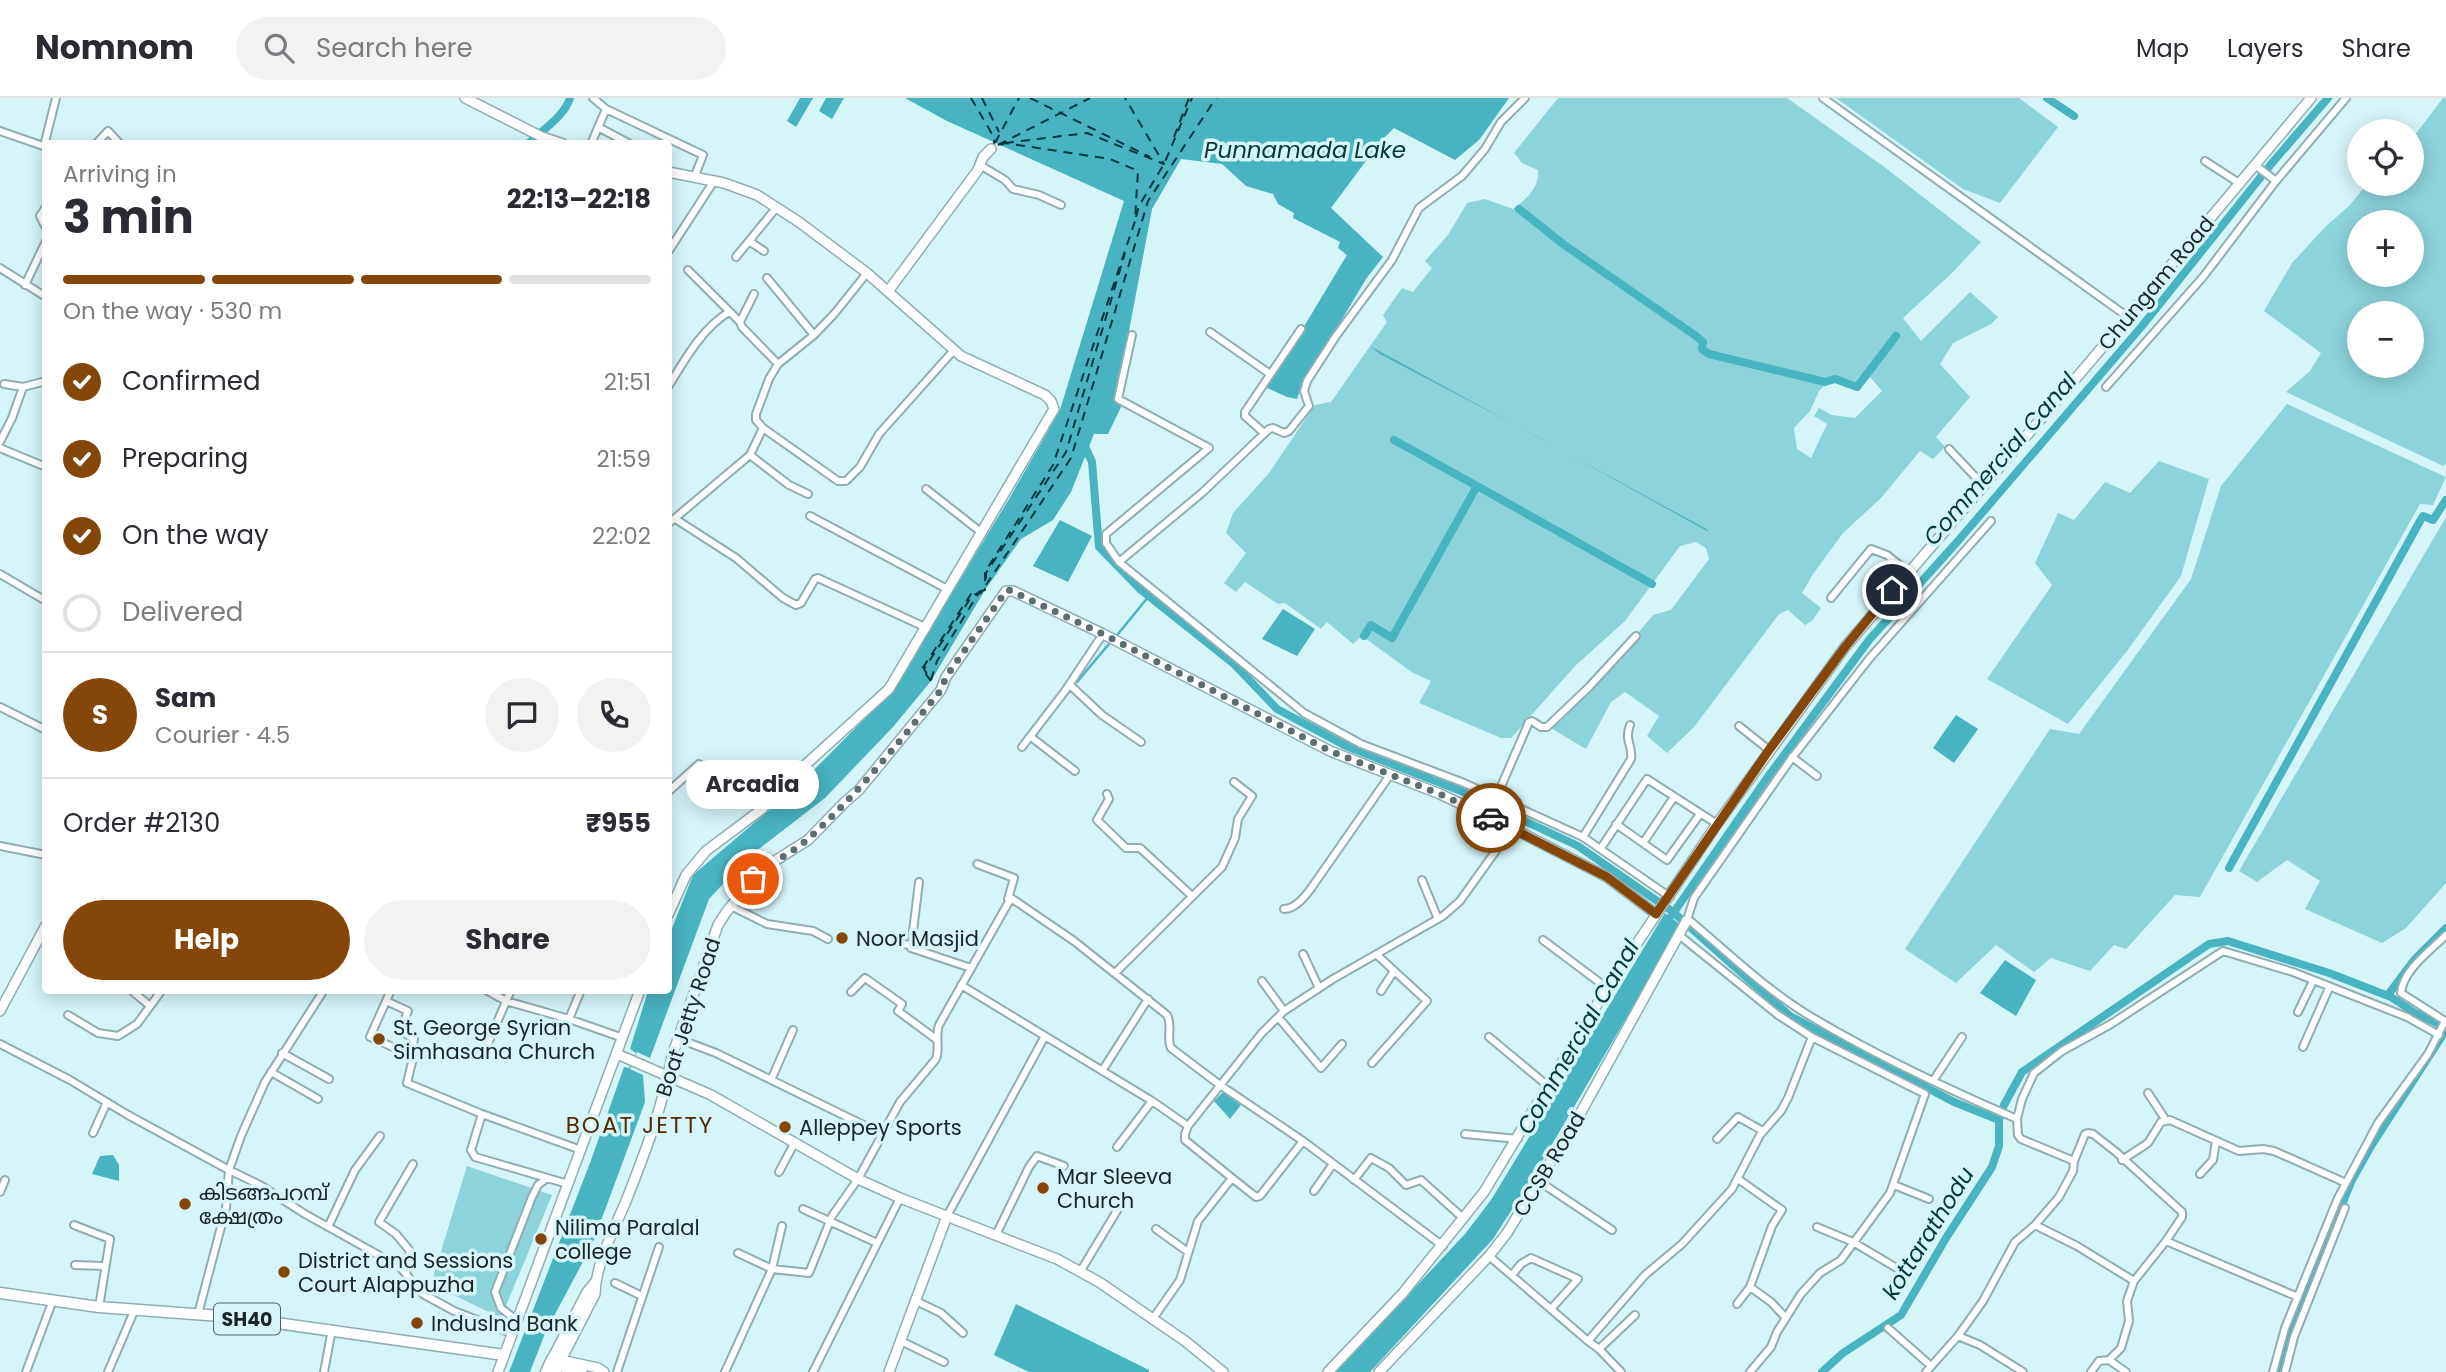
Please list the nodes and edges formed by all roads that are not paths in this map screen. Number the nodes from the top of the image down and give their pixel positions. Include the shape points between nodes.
1 (56, 98) edge
2 (593, 98) edge
3 (1525, 98) edge
4 (1823, 98) edge
5 (2311, 98) edge
6 (2347, 98) edge
7 (472, 100) edge
8 (606, 108) junction
9 (598, 127) junction
10 (0, 131) edge
11 (47, 140) edge
12 (100, 140) edge
13 (116, 140) edge
14 (541, 140) edge
15 (593, 140) edge
16 (622, 140) edge
17 (671, 140) edge
18 (672, 140) edge
19 (42, 146) edge
20 (992, 149) dead end
21 (2205, 161) dead end
22 (980, 166) junction
23 (2257, 167) junction
24 (672, 173) edge
25 (694, 178) junction
26 (2275, 180) junction
27 (714, 181) junction
28 (2239, 183) junction
29 (1061, 205) dead end
30 (776, 208) junction
31 (749, 241) junction
32 (672, 246) edge
33 (42, 249) edge
34 (764, 251) dead end
35 (736, 257) dead end
36 (0, 268) edge
37 (688, 270) dead end
38 (867, 273) junction
39 (766, 278) dead end
40 (25, 285) junction
41 (889, 290) junction
42 (754, 294) dead end
43 (42, 295) edge
44 (729, 312) junction
45 (2128, 317) junction
46 (740, 322) junction
47 (1301, 329) dead end
48 (1210, 332) dead end
49 (814, 335) junction
50 (1132, 335) dead end
51 (954, 350) junction
52 (778, 364) junction
53 (1270, 374) junction
54 (672, 381) edge
55 (42, 382) edge
56 (4, 384) dead end
57 (23, 387) junction
58 (2106, 387) dead end
59 (763, 428) junction
60 (1264, 433) junction
61 (0, 442) edge
62 (0, 448) edge
63 (1949, 449) dead end
64 (750, 455) junction
65 (42, 465) edge
66 (1983, 485) junction
67 (926, 489) dead end
68 (808, 494) dead end
69 (810, 516) dead end
70 (677, 520) junction
71 (1991, 521) dead end
72 (672, 522) edge
73 (982, 533) junction
74 (1119, 562) junction
75 (1908, 571) junction
76 (0, 573) edge
77 (949, 590) junction
78 (1831, 598) dead end
79 (42, 599) edge
80 (927, 628) junction
81 (1103, 634) junction
82 (1636, 636) dead end
83 (1069, 685) junction
84 (0, 708) edge
85 (1630, 725) dead end
86 (1739, 726) dead end
87 (42, 728) edge
88 (1031, 737) junction
89 (1141, 742) dead end
90 (1023, 747) dead end
91 (1769, 750) junction
92 (1792, 757) junction
93 (1074, 771) dead end
94 (1390, 775) junction
95 (1817, 776) dead end
96 (1234, 782) dead end
97 (672, 789) edge
98 (1107, 794) dead end
99 (1674, 797) junction
100 (1496, 799) junction
101 (762, 808) junction
102 (1700, 814) junction
103 (1616, 824) junction
104 (1717, 824) junction
105 (1512, 828) junction
106 (1583, 837) junction
107 (1643, 843) junction
108 (0, 846) edge
109 (1601, 848) junction
110 (42, 854) edge
111 (977, 864) dead end
112 (1422, 880) dead end
113 (919, 882) dead end
114 (1192, 896) junction
115 (1009, 899) junction
116 (672, 900) edge
117 (1664, 904) junction
118 (731, 906) junction
119 (1284, 909) dead end
120 (1438, 919) junction
121 (1687, 920) junction
122 (42, 932) edge
123 (1681, 933) junction
124 (2446, 935) edge
125 (828, 939) dead end
126 (1543, 940) dead end
127 (882, 941) dead end
128 (910, 945) junction
129 (1303, 954) dead end
130 (1377, 955) junction
131 (971, 968) junction
132 (1394, 971) junction
133 (1115, 973) junction
134 (1262, 981) dead end
135 (2313, 981) junction
136 (961, 985) junction
137 (1319, 988) junction
138 (1607, 988) junction
139 (2329, 988) junction
140 (1381, 991) dead end
141 (852, 992) dead end
142 (136, 994) edge
143 (159, 994) edge
144 (321, 994) edge
145 (389, 994) edge
146 (493, 994) edge
147 (509, 994) edge
148 (578, 994) edge
149 (639, 994) edge
150 (1148, 999) junction
151 (386, 1001) junction
152 (506, 1001) junction
153 (150, 1006) junction
154 (0, 1011) edge
155 (1284, 1011) junction
156 (2298, 1012) dead end
157 (68, 1015) dead end
158 (1278, 1017) junction
159 (569, 1019) junction
160 (2445, 1022) edge
161 (793, 1030) dead end
162 (2440, 1033) junction
163 (1045, 1036) junction
164 (1489, 1037) dead end
165 (1812, 1037) junction
166 (1962, 1037) dead end
167 (623, 1038) junction
168 (679, 1039) junction
169 (936, 1039) junction
170 (0, 1044) edge
171 (1342, 1044) dead end
172 (2303, 1047) dead end
173 (486, 1048) dead end
174 (282, 1054) junction
175 (617, 1054) junction
176 (411, 1055) junction
177 (1372, 1063) dead end
178 (1102, 1071) junction
179 (271, 1072) junction
180 (670, 1076) junction
181 (329, 1079) dead end
182 (771, 1080) junction
183 (1933, 1081) junction
184 (1220, 1085) junction
185 (1548, 1086) junction
186 (2148, 1093) dead end
187 (318, 1099) dead end
188 (1152, 1101) junction
189 (107, 1102) junction
190 (482, 1114) junction
191 (2015, 1118) junction
192 (2165, 1119) junction
193 (1188, 1126) junction
194 (1763, 1130) junction
195 (93, 1133) dead end
196 (882, 1134) junction
197 (1465, 1134) dead end
198 (380, 1136) dead end
199 (1518, 1139) junction
200 (1717, 1139) dead end
201 (1303, 1141) junction
202 (2217, 1141) junction
203 (795, 1142) junction
204 (1118, 1146) dead end
205 (581, 1150) junction
206 (2122, 1160) junction
207 (2074, 1161) junction
208 (413, 1164) dead end
209 (1333, 1164) junction
210 (1064, 1166) dead end
211 (229, 1170) junction
212 (779, 1172) dead end
213 (2200, 1174) dead end
214 (547, 1178) junction
215 (1232, 1178) junction
216 (858, 1179) junction
217 (1738, 1179) junction
218 (5, 1180) dead end
219 (1354, 1180) junction
220 (1540, 1182) junction
221 (2346, 1183) junction
222 (568, 1184) junction
223 (1894, 1185) junction
224 (1314, 1191) dead end
225 (0, 1192) edge
226 (900, 1198) junction
227 (1928, 1199) dead end
228 (2345, 1208) dead end
229 (803, 1209) dead end
230 (1118, 1209) dead end
231 (947, 1216) junction
232 (1464, 1219) junction
233 (829, 1223) junction
234 (74, 1225) dead end
235 (2035, 1225) junction
236 (782, 1226) dead end
237 (328, 1227) junction
238 (1818, 1227) dead end
239 (1156, 1229) dead end
240 (1612, 1230) dead end
241 (996, 1236) junction
242 (2166, 1241) junction
243 (1853, 1242) junction
244 (877, 1243) junction
245 (659, 1247) dead end
246 (1443, 1247) junction
247 (1188, 1252) junction
248 (738, 1253) dead end
249 (1489, 1256) junction
250 (75, 1265) dead end
251 (104, 1266) junction
252 (772, 1269) junction
253 (1080, 1272) junction
254 (1905, 1273) dead end
255 (406, 1274) junction
256 (1511, 1275) junction
257 (2134, 1281) junction
258 (615, 1283) dead end
259 (1750, 1287) junction
260 (0, 1293) edge
261 (642, 1296) junction
262 (2298, 1297) junction
263 (53, 1300) junction
264 (916, 1301) junction
265 (1737, 1304) dead end
266 (99, 1307) junction
267 (135, 1309) junction
268 (1551, 1309) junction
269 (198, 1314) junction
270 (1636, 1315) dead end
271 (1786, 1318) junction
272 (516, 1320) junction
273 (1152, 1320) junction
274 (1888, 1328) dead end
275 (332, 1329) junction
276 (512, 1333) junction
277 (963, 1333) dead end
278 (1958, 1336) junction
279 (901, 1341) junction
280 (1588, 1341) junction
281 (1599, 1349) junction
282 (504, 1355) junction
283 (2109, 1360) junction
284 (944, 1362) dead end
285 (554, 1366) edge
286 (1928, 1369) edge
287 (26, 1372) edge
288 (108, 1372) edge
289 (324, 1372) edge
290 (498, 1372) edge
291 (582, 1372) edge
292 (605, 1372) edge
293 (617, 1372) edge
294 (726, 1372) edge
295 (813, 1372) edge
296 (889, 1372) edge
297 (1223, 1372) edge
298 (1328, 1372) edge
299 (1379, 1372) edge
300 (1621, 1372) edge
301 (1750, 1372) edge
302 (2024, 1372) edge
303 (2091, 1372) edge
304 (2126, 1372) edge
305 (2273, 1372) edge
306 (2285, 1372) edge

1 - 11 street
2 - 8 street
3 - 60 street via 1501,122 1462,176 1419,208 1392,260 1307,382 1306,411 1287,433 1271,428
4 - 45 street
5 - 23 main road, Chungam Road
6 - 26 street
7 - 14 main road
8 - 9 street
8 - 17 street
9 - 15 street
9 - 16 street
10 - 19 street
12 - 13 street via 108,131
18 - 25 street via 702,155
20 - 22 main road
21 - 28 street
22 - 29 street via 1013,190
22 - 41 main road
23 - 26 street
23 - 28 main road, Chungam Road
24 - 25 main road
25 - 27 main road
26 - 58 street via 2203,277
27 - 30 main road via 741,188
27 - 32 street
28 - 45 main road, Chungam Road
30 - 31 street
30 - 38 main road
31 - 34 street
31 - 35 street
33 - 40 street
36 - 40 street
37 - 44 street
38 - 41 main road
38 - 49 street
39 - 49 street
40 - 43 street
41 - 51 main road
42 - 46 street
44 - 46 street
44 - 54 street via 719,318
45 - 66 main road, Chungam Road
46 - 52 street
47 - 53 street
48 - 53 street
49 - 52 street
50 - 74 street via 1118,399 1209,447 1106,534
51 - 59 street via 879,434 846,481 838,481
51 - 73 main road via 1045,394 1054,409
52 - 59 street via 755,414
53 - 60 street via 1245,412
55 - 57 street
56 - 57 street
57 - 61 street
59 - 64 street
60 - 74 street via 1203,492
62 - 65 street
63 - 66 street
64 - 68 street
64 - 70 street
66 - 75 main road, Chungam Road
67 - 73 street
69 - 77 street
70 - 72 street
70 - 80 street via 796,605 818,578
71 - 92 street via 1869,659
73 - 77 main road
74 - 100 street via 1304,713 1361,744
75 - 78 street via 1871,549
75 - 91 main road, Chungam Road
76 - 79 street
77 - 80 main road
80 - 101 main road via 889,689
81 - 83 street
81 - 94 main road via 1330,751
81 - 118 main road, Boat Jetty Road via 1006,591 941,690 887,759 808,840 762,869
82 - 100 street via 1547,727 1529,722
83 - 88 street
83 - 89 street
84 - 87 street
85 - 106 street via 1631,759
86 - 91 street
88 - 90 street
88 - 93 street
91 - 104 main road, Chungam Road
92 - 95 street
92 - 121 street via 1694,898
94 - 105 main road
94 - 119 street via 1306,895
96 - 114 street via 1252,796 1238,819 1222,867
97 - 101 street via 699,764
98 - 114 street via 1109,799 1097,820 1126,848 1140,848
99 - 102 street
99 - 103 street via 1647,779
99 - 107 street
100 - 106 street
101 - 116 main road via 706,851
102 - 104 street
102 - 107 street via 1667,860
103 - 107 street
103 - 109 street
104 - 117 main road, Chungam Road
105 - 117 main road
105 - 120 street via 1460,901
106 - 109 street
108 - 110 street
109 - 117 street
111 - 115 street via 1014,878
112 - 120 street
113 - 128 street
114 - 133 street
115 - 131 street
115 - 133 street
117 - 138 main road, Chungam Road
118 - 125 street via 767,924
118 - 168 main road, Boat Jetty Road via 718,925
120 - 130 street
121 - 123 main road, CCSB Road
121 - 183 street via 1805,1013
122 - 154 main road
123 - 165 street via 1778,1015
123 - 220 main road, CCSB Road
124 - 160 street via 2408,975 2401,993
126 - 138 street
127 - 128 street
128 - 131 street
129 - 137 street
130 - 132 street
130 - 137 street
131 - 136 street
132 - 140 street
132 - 177 street via 1427,1000
133 - 150 street
134 - 155 street
135 - 139 street
135 - 156 street
135 - 191 street via 2230,951 2219,952 2043,1065 2027,1086
136 - 163 street
136 - 169 street
137 - 155 street
138 - 185 main road, Chungam Road
139 - 162 street
139 - 172 street
141 - 169 street via 865,978 902,1004 898,1011
142 - 153 street
143 - 153 street
144 - 174 street
145 - 151 street
146 - 152 street
147 - 152 street
148 - 159 street
149 - 167 main road
150 - 178 street
150 - 184 street via 1169,1018 1171,1048
151 - 176 street via 408,1011 401,1031 414,1039
151 - 176 street via 371,1039
152 - 159 street
152 - 173 street
153 - 157 street via 137,1024 118,1036 98,1034
155 - 158 street
158 - 171 street via 1321,1068
158 - 184 street
159 - 167 street
160 - 162 street
161 - 182 street
162 - 221 street via 2378,1123
163 - 178 street
163 - 231 street
164 - 185 street
165 - 194 street via 1781,1111
165 - 223 street via 1925,1094
166 - 183 street
167 - 175 main road
168 - 180 main road, Boat Jetty Road
168 - 182 street
169 - 196 street via 936,1059 900,1102
170 - 189 street
174 - 179 street
174 - 181 street
175 - 180 main road
175 - 205 main road
176 - 190 street via 406,1080 410,1085
178 - 188 street
179 - 187 street
179 - 211 street
180 - 203 main road
180 - 285 main road, Boat Jetty Road via 595,1282
182 - 196 street
183 - 191 street
184 - 193 street
184 - 201 street
185 - 199 main road, Chungam Road
186 - 192 street
188 - 193 street
188 - 204 street
189 - 195 street
189 - 211 street
190 - 205 street
190 - 214 street via 472,1155
191 - 207 street via 2021,1139
192 - 202 street
192 - 206 street via 2148,1143
193 - 215 street via 1185,1140
194 - 200 street via 1738,1117
194 - 217 street
196 - 216 street
197 - 199 street
198 - 237 street via 355,1170
199 - 232 main road, Chungam Road
201 - 209 street
201 - 215 street via 1260,1196
202 - 213 street via 2213,1160
202 - 221 street via 2239,1151 2274,1151
203 - 212 street
203 - 216 main road
205 - 222 main road
206 - 207 street via 2090,1133
206 - 242 street via 2182,1212
207 - 235 street via 2067,1186
208 - 255 street via 379,1222 410,1251
209 - 219 street
209 - 224 street
210 - 241 street via 1037,1156
211 - 237 street
211 - 269 street via 226,1208
214 - 222 street
214 - 272 street via 532,1197 495,1292 501,1308
215 - 247 street via 1198,1221
216 - 226 main road
216 - 233 street
217 - 259 street via 1782,1210
217 - 280 street
218 - 225 street
219 - 232 street via 1371,1158 1406,1185 1421,1180
219 - 246 street
220 - 240 street
220 - 249 main road, CCSB Road
221 - 262 street
222 - 272 main road
223 - 227 street
223 - 243 street
226 - 231 main road
226 - 244 street
228 - 306 street via 2294,1337
229 - 233 street
230 - 253 street
231 - 241 main road
231 - 264 main road
232 - 246 main road, Chungam Road
233 - 244 street
233 - 252 street via 809,1273
234 - 251 street via 110,1239
235 - 257 street
235 - 278 street via 2008,1251 1983,1301
236 - 252 street
237 - 255 street
238 - 243 street
239 - 247 street
241 - 253 main road
242 - 257 street
242 - 262 street
243 - 254 street
243 - 271 street via 1841,1260 1820,1273 1801,1294
244 - 295 street
245 - 261 street
246 - 298 main road, Chungam Road
247 - 273 street via 1180,1280
248 - 252 street
249 - 256 street
249 - 299 main road, CCSB Road
250 - 251 street
251 - 266 street
252 - 294 street
253 - 273 main road
255 - 276 street via 423,1294
256 - 268 street
256 - 268 street via 1531,1258 1577,1279
257 - 283 street via 2121,1348
258 - 261 street
259 - 265 street
259 - 271 street
260 - 263 main road, SH40
261 - 293 street
262 - 305 street
263 - 266 main road, SH40
263 - 287 street
264 - 277 street via 941,1313
264 - 279 main road
266 - 267 main road, SH40
267 - 269 main road, SH40
267 - 288 street
268 - 280 street
269 - 275 main road, SH40
270 - 281 street
271 - 301 street via 1771,1347
272 - 276 main road
273 - 297 main road
274 - 286 street
275 - 282 main road, SH40
275 - 289 street
276 - 282 main road
278 - 286 street
278 - 302 street
279 - 284 street
279 - 296 main road
280 - 281 street
281 - 300 street
282 - 290 main road
283 - 303 street via 2099,1361
283 - 304 street
285 - 291 main road
285 - 292 main road

